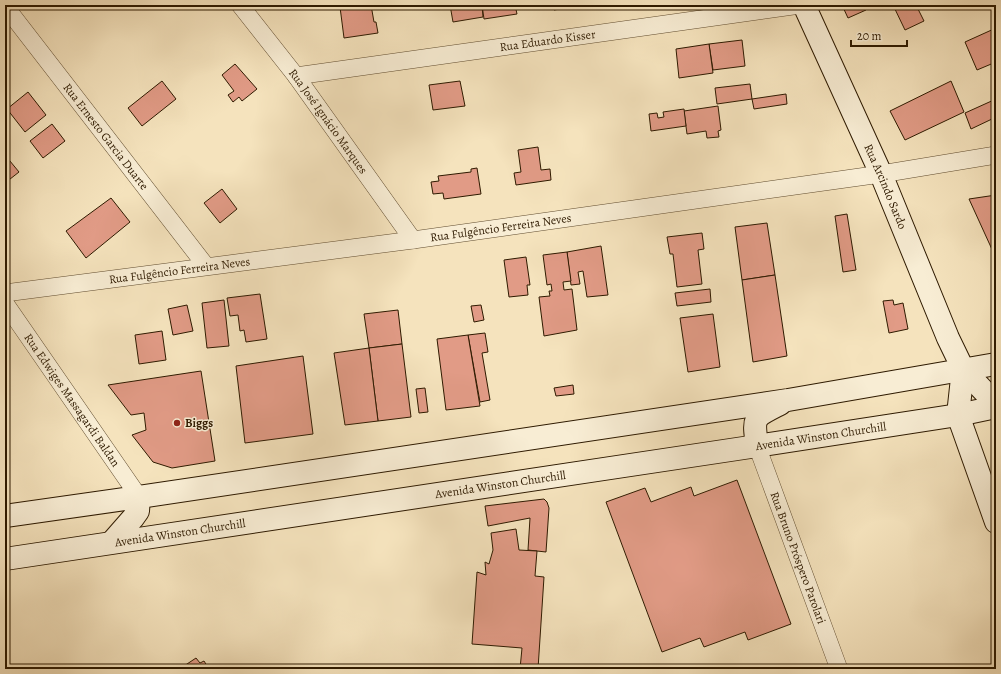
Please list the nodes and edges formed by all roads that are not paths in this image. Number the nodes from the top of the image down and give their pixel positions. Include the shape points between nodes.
1 (240, 5) edge
2 (800, 5) edge
3 (804, 5) edge
4 (5, 6) edge
5 (296, 76) junction
6 (996, 155) edge
7 (881, 174) junction
8 (413, 240) junction
9 (206, 266) junction
10 (5, 293) edge
11 (5, 303) edge
12 (996, 364) edge
13 (962, 369) junction
14 (788, 400) junction
15 (996, 405) edge
16 (958, 415) junction
17 (757, 446) junction
18 (139, 497) junction
19 (5, 516) edge
20 (996, 522) edge
21 (112, 542) junction
22 (5, 559) edge
23 (839, 669) edge

1 - 5 street, Rua José Ignácio Marques
2 - 5 street, Rua Eduardo Kisser
3 - 7 main road, Rua Arcindo Sardo
4 - 9 street, Rua Ernesto Garcia Duarte
5 - 8 street, Rua José Ignácio Marques
6 - 7 street, Rua Fulgêncio Ferreira Neves
7 - 8 street, Rua Fulgêncio Ferreira Neves
7 - 13 main road, Rua Arcindo Sardo
8 - 9 street, Rua Fulgêncio Ferreira Neves
9 - 10 street, Rua Fulgêncio Ferreira Neves
11 - 18 street, Rua Edwiges Massagardi Baldan
12 - 13 main road
13 - 14 main road
13 - 15 main road
13 - 16 main road
14 - 17 main road via 760,414 755,430
14 - 18 main road
15 - 16 main road, Avenida Winston Churchill
16 - 17 main road, Avenida Winston Churchill
16 - 20 main road
17 - 21 main road, Avenida Winston Churchill
17 - 23 street, Rua Bruno Próspero Parolari
18 - 19 main road
18 - 21 main road via 138,511
21 - 22 main road, Avenida Winston Churchill

